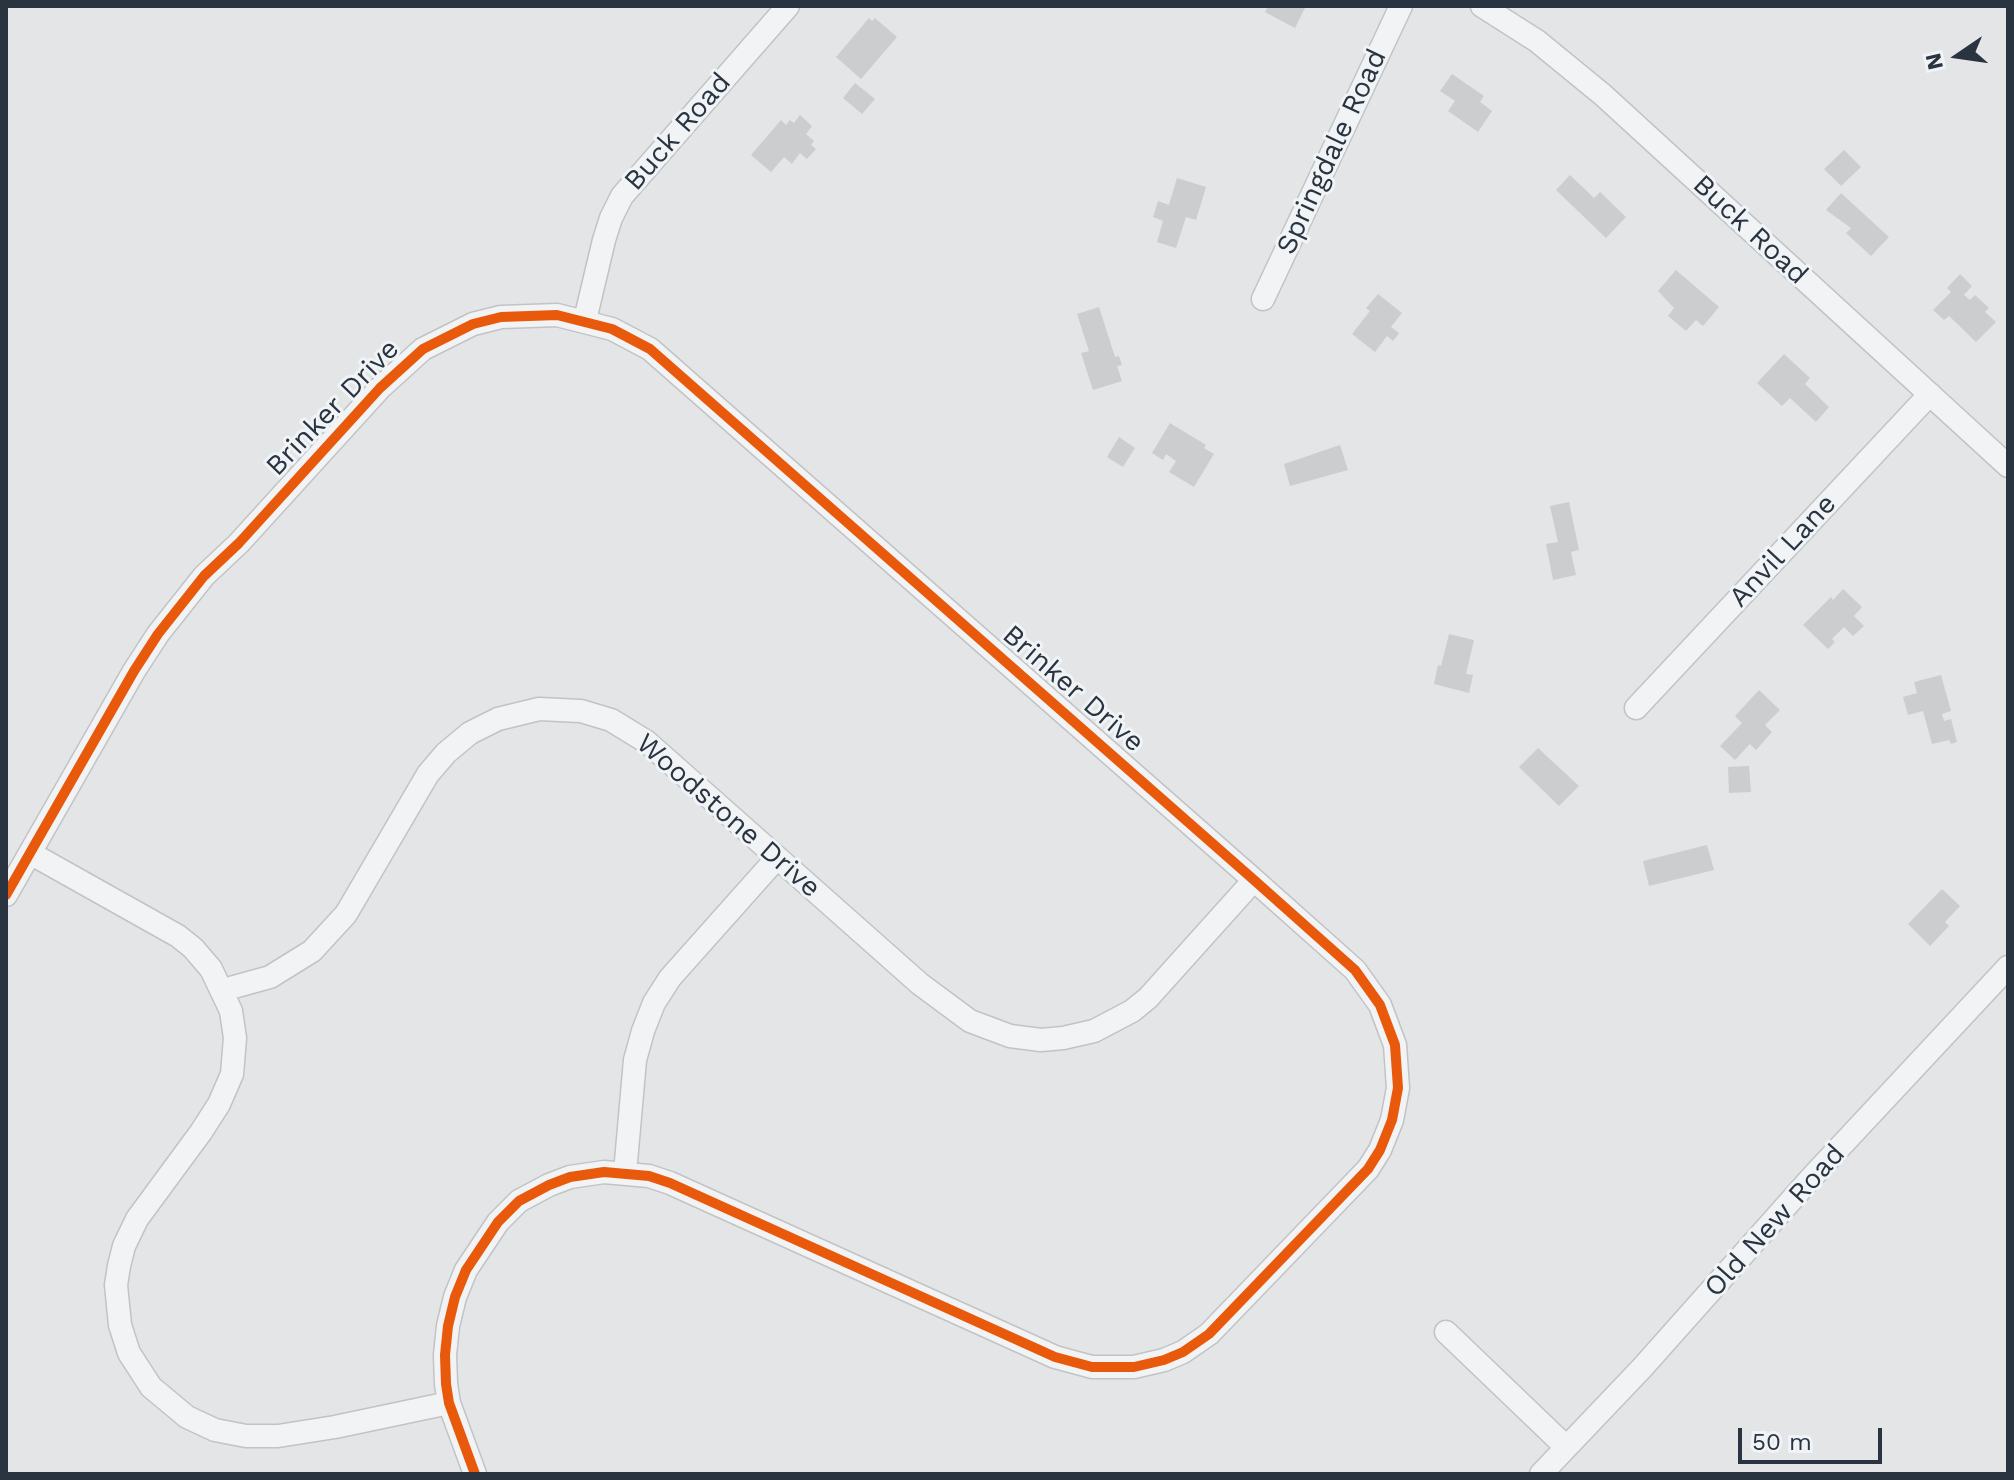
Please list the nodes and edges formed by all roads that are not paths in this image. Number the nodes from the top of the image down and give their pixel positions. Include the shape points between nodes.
1 (788, 6) edge
2 (1401, 6) edge
3 (1482, 6) edge
4 (1263, 299) dead end
5 (585, 320) junction
6 (1930, 394) junction
7 (2008, 466) edge
8 (1636, 708) dead end
9 (30, 853) junction
10 (776, 859) junction
11 (1254, 880) junction
12 (6, 895) edge
13 (2008, 967) edge
14 (223, 990) junction
15 (625, 1173) junction
16 (1446, 1332) dead end
17 (449, 1403) junction
18 (1566, 1447) junction
19 (475, 1474) edge
20 (1541, 1474) edge

1 - 5 street, Buck Road via 622,196
2 - 4 street, Springdale Road
3 - 6 street, Buck Road via 1537,41 1603,95
5 - 9 street, Brinker Drive via 529,315 487,321 447,335 400,367 184,599 134,671
5 - 11 street, Brinker Drive via 650,349
6 - 7 street, Buck Road
6 - 8 street, Anvil Lane
9 - 12 street, Brinker Drive
9 - 14 street via 178,936 211,969
10 - 11 street, Woodstone Drive via 957,1013 990,1030 1041,1040 1094,1031 1132,1011
10 - 14 street, Woodstone Drive via 630,730 581,711 519,712 470,733 446,753 428,774 346,914 312,951 270,977
10 - 15 street via 654,1003 635,1060
11 - 15 street, Brinker Drive via 1369,987 1389,1024 1398,1088 1392,1120 1368,1169 1209,1334 1183,1352 1134,1367 1071,1363 670,1183
13 - 18 street, Old New Road
14 - 17 street via 235,1038 232,1074 219,1104 137,1219 124,1246 116,1285 129,1353 165,1401 187,1417 246,1436 321,1430
15 - 17 street, Brinker Drive via 549,1185 519,1201 489,1233 466,1270 448,1326
16 - 18 street
17 - 19 street, Brinker Drive
18 - 20 street, Old New Road

